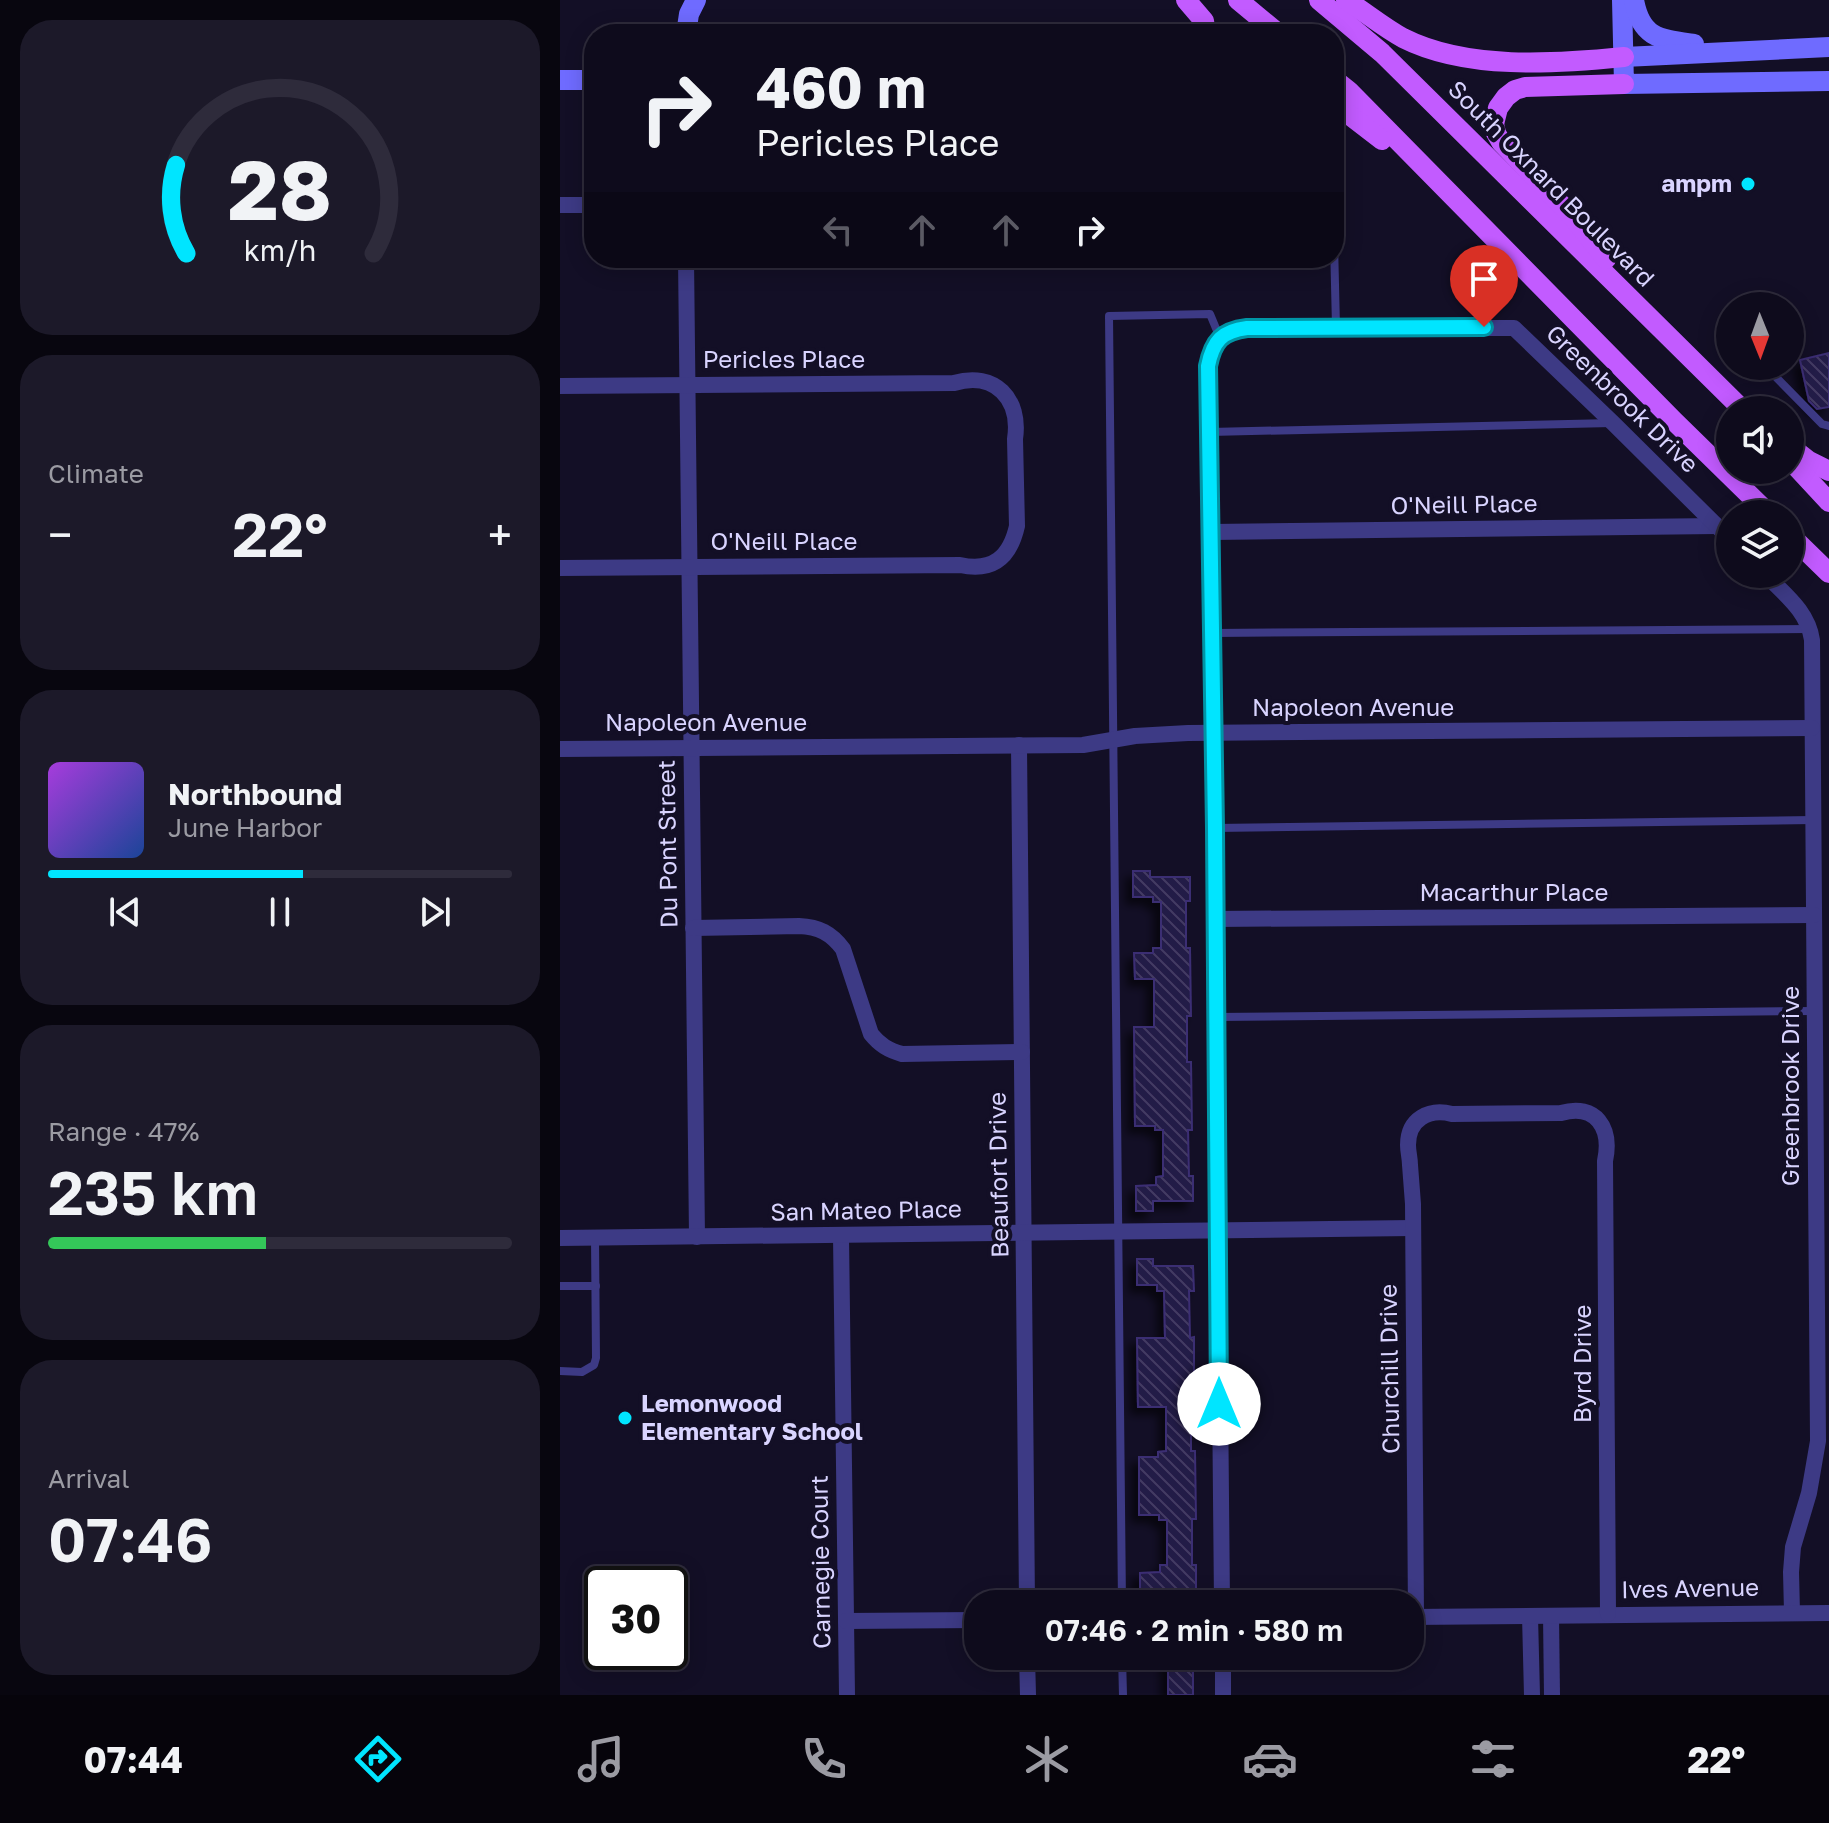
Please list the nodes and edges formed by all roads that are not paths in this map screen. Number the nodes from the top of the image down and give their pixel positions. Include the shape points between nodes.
1 (696, 0) edge
2 (1186, 0) edge
3 (1238, 0) edge
4 (1319, 0) edge
5 (1346, 0) edge
6 (1622, 0) edge
7 (1634, 0) edge
8 (688, 24) edge
9 (1204, 24) edge
10 (1267, 24) edge
11 (1829, 47) edge
12 (1765, 50) junction
13 (1624, 57) junction
14 (560, 80) edge
15 (584, 80) edge
16 (1829, 81) edge
17 (1624, 84) junction
18 (1344, 87) edge
19 (1344, 112) edge
20 (1455, 198) junction
21 (560, 205) edge
22 (584, 205) edge
23 (686, 268) edge
24 (1335, 268) edge
25 (1657, 325) junction
26 (1336, 327) junction
27 (1220, 338) junction
28 (1779, 380) edge
29 (687, 385) junction
30 (560, 386) edge
31 (1729, 396) edge
32 (1613, 423) junction
33 (1829, 426) edge
34 (1209, 432) junction
35 (1804, 457) edge
36 (1829, 471) edge
37 (1804, 475) edge
38 (1755, 500) edge
39 (1829, 502) edge
40 (1716, 525) edge
41 (1716, 526) edge
42 (1212, 532) junction
43 (1804, 549) edge
44 (1006, 556) joint
45 (689, 566) junction
46 (560, 568) edge
47 (1829, 573) edge
48 (1779, 588) edge
49 (1810, 629) junction
50 (1213, 633) junction
51 (1812, 728) junction
52 (1214, 733) junction
53 (1115, 739) junction
54 (1019, 745) junction
55 (691, 748) junction
56 (560, 749) edge
57 (1813, 820) junction
58 (1215, 828) junction
59 (1814, 915) junction
60 (1215, 919) junction
61 (693, 928) junction
62 (1815, 1011) junction
63 (1216, 1017) junction
64 (1022, 1052) junction
65 (1596, 1117) joint
66 (1413, 1228) junction
67 (1218, 1230) junction
68 (1119, 1231) junction
69 (1024, 1232) junction
70 (841, 1236) junction
71 (697, 1237) junction
72 (560, 1238) edge
73 (595, 1238) junction
74 (560, 1286) edge
75 (596, 1286) junction
76 (560, 1371) edge
77 (1027, 1590) edge
78 (1122, 1590) edge
79 (1222, 1590) edge
80 (1413, 1590) edge
81 (1792, 1612) junction
82 (1829, 1613) edge
83 (1608, 1614) junction
84 (1530, 1616) junction
85 (1551, 1616) junction
86 (1424, 1617) edge
87 (964, 1620) edge
88 (846, 1621) junction
89 (1027, 1670) edge
90 (1122, 1670) edge
91 (1223, 1670) edge
92 (847, 1695) edge
93 (1028, 1695) edge
94 (1123, 1695) edge
95 (1223, 1695) edge
96 (1532, 1695) edge
97 (1552, 1695) edge

1 - 8 main road
2 - 9 main road
3 - 10 main road
4 - 25 main road, South Oxnard Boulevard via 1382,53
5 - 13 main road via 1402,37 1472,59
6 - 13 main road
7 - 12 main road via 1637,17 1658,37
11 - 12 main road
12 - 13 main road
13 - 17 main road
14 - 15 main road
16 - 17 main road
17 - 25 main road via 1515,90 1505,98 1494,124 1501,142 1572,216
18 - 20 main road
19 - 20 main road
20 - 38 main road
21 - 22 street
23 - 29 street, Du Pont Street
24 - 26 lane
25 - 31 main road, South Oxnard Boulevard
26 - 27 street via 1247,328
26 - 32 street, Greenbrook Drive via 1514,328
27 - 34 street via 1208,366
27 - 53 lane via 1210,314 1109,316
28 - 33 lane
29 - 30 street, Pericles Place
29 - 44 street, Pericles Place via 987,383 1005,394 1017,425 1017,526
29 - 45 street, Du Pont Street
32 - 34 lane
32 - 40 street, Greenbrook Drive
34 - 42 street
35 - 36 main road
37 - 39 main road
41 - 42 street, O'Neill Place
42 - 50 street
43 - 47 main road
44 - 45 street, O'Neill Place via 978,567
45 - 46 street, O'Neill Place
45 - 55 street, Du Pont Street
48 - 49 street
49 - 50 lane
49 - 51 street, Greenbrook Drive
50 - 52 street
51 - 52 street, Napoleon Avenue
51 - 57 street, Greenbrook Drive
52 - 53 street, Napoleon Avenue
52 - 58 street
53 - 54 street, Napoleon Avenue
53 - 68 lane
54 - 55 street, Napoleon Avenue
54 - 64 street, Beaufort Drive
55 - 56 street, Napoleon Avenue
55 - 61 street, Du Pont Street
57 - 58 lane
57 - 59 street, Greenbrook Drive
58 - 60 street
59 - 60 street, Macarthur Place
59 - 62 street, Greenbrook Drive
60 - 63 street
61 - 64 street via 823,930 843,949 871,1034 888,1050
61 - 71 street, Du Pont Street
62 - 63 lane
62 - 81 street, Greenbrook Drive via 1818,1441 1793,1547
63 - 67 street
64 - 69 street, Beaufort Drive
65 - 66 street, Churchill Drive via 1576,1110 1442,1111 1422,1116 1409,1135
65 - 83 street, Byrd Drive via 1607,1140
66 - 67 street, San Mateo Place
66 - 80 street, Churchill Drive
67 - 68 street, San Mateo Place
67 - 79 street
68 - 69 street, San Mateo Place
68 - 78 lane
69 - 70 street, San Mateo Place
69 - 77 street, Beaufort Drive
70 - 71 street, San Mateo Place
70 - 88 street, Carnegie Court
71 - 73 street, San Mateo Place
72 - 73 street, San Mateo Place
73 - 75 lane
74 - 75 lane
75 - 76 lane via 594,1365 582,1372
81 - 82 street, Ives Avenue
81 - 83 street, Ives Avenue
83 - 85 street, Ives Avenue
84 - 85 street, Ives Avenue
84 - 86 street, Ives Avenue
84 - 96 street
85 - 97 street
87 - 88 street
88 - 92 street, Carnegie Court
89 - 93 street
90 - 94 lane
91 - 95 street

